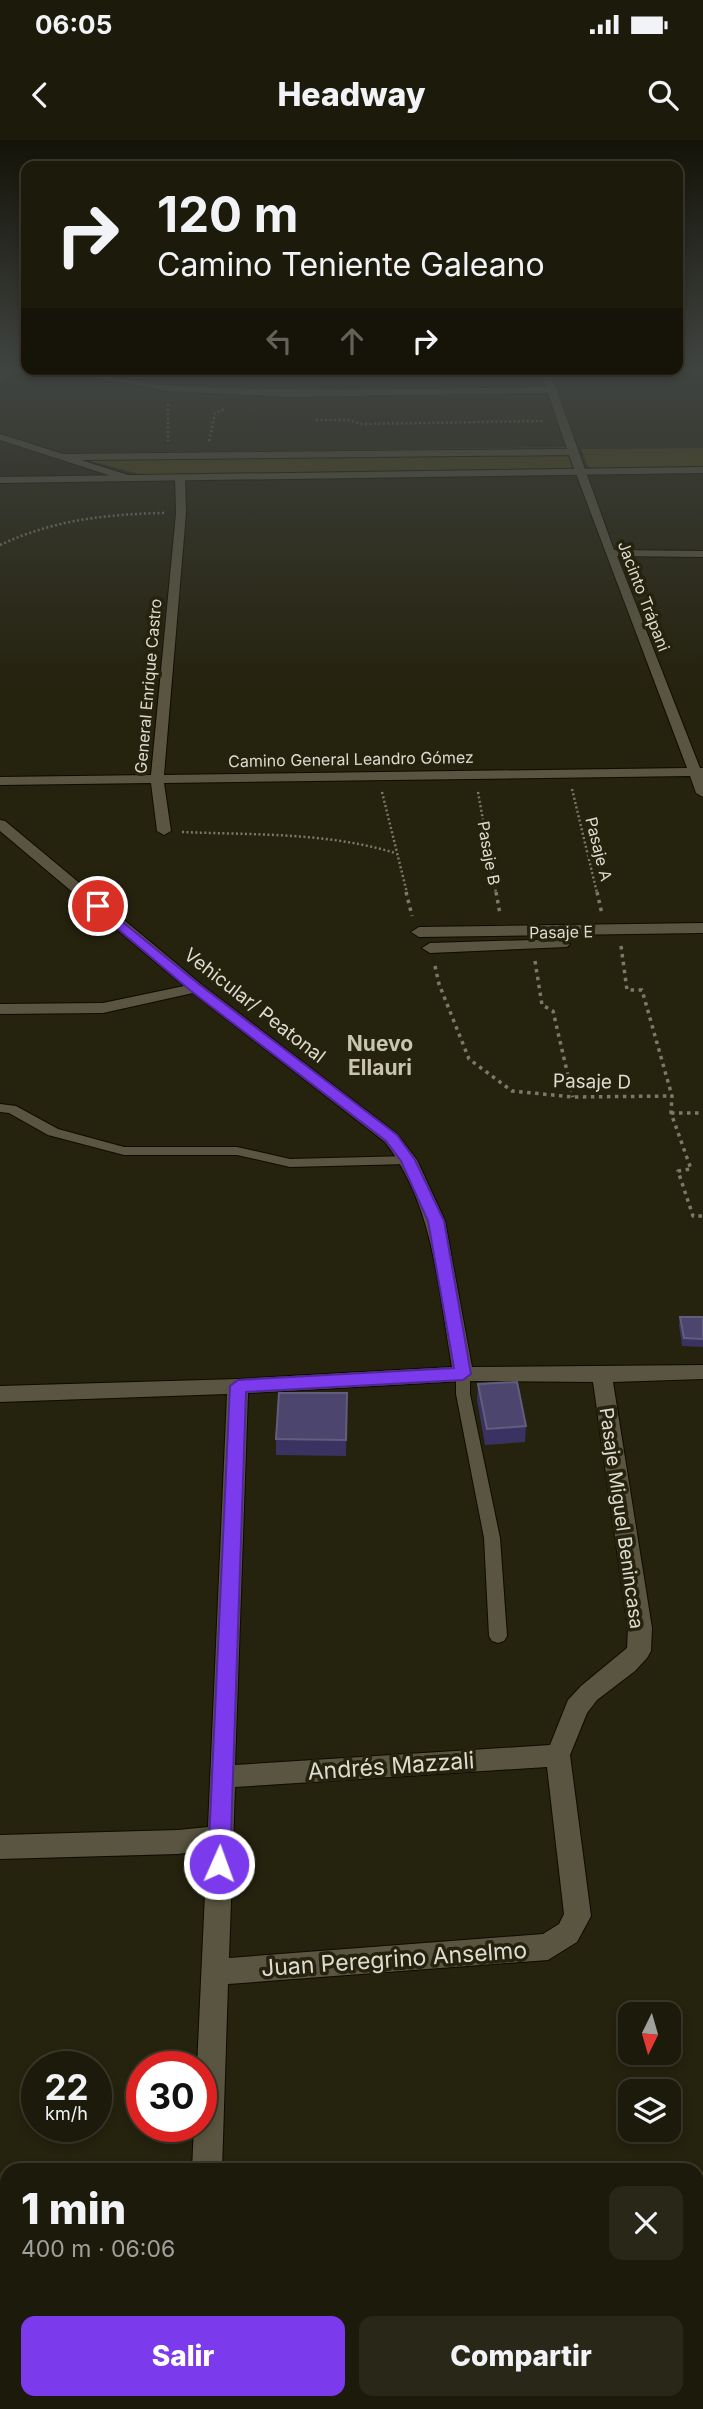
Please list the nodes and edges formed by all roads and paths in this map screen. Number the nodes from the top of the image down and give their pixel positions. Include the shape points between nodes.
1 (117, 475) edge
2 (390, 475) joint
3 (397, 475) edge
4 (582, 475) edge
5 (180, 477) junction
6 (197, 477) joint
7 (127, 478) junction
8 (0, 480) edge
9 (181, 513) junction
10 (0, 545) edge
11 (610, 553) junction
12 (703, 554) edge
13 (699, 772) edge
14 (568, 773) junction
15 (475, 775) junction
16 (157, 779) junction
17 (0, 780) edge
18 (703, 793) edge
19 (0, 824) edge
20 (164, 831) joint
21 (395, 853) dead end
22 (703, 928) edge
23 (606, 931) junction
24 (419, 932) dead end
25 (501, 940) junction
26 (703, 941) edge
27 (621, 942) junction
28 (539, 946) junction
29 (430, 948) dead end
30 (196, 988) junction
31 (0, 1009) edge
32 (512, 1091) dead end
33 (672, 1096) junction
34 (573, 1097) junction
35 (0, 1108) edge
36 (671, 1112) junction
37 (703, 1113) edge
38 (408, 1160) junction
39 (703, 1216) edge
40 (703, 1372) edge
41 (463, 1374) junction
42 (602, 1375) junction
43 (238, 1386) junction
44 (0, 1394) edge
45 (498, 1636) dead end
46 (558, 1755) junction
47 (224, 1777) junction
48 (220, 1837) junction
49 (0, 1847) edge
50 (215, 1972) junction
51 (207, 2163) edge

1 - 7 street
2 - 3 street
2 - 6 street
4 - 11 street, Jacinto Trápani
5 - 6 street
5 - 7 street
5 - 9 street, General Enrique Castro
7 - 8 street
9 - 10 path via 59,520
9 - 16 street, General Enrique Castro
11 - 12 street
11 - 13 street, Jacinto Trápani
13 - 14 street, Camino General Leandro Gómez
13 - 18 street, Jacinto Trápani
14 - 15 street, Camino General Leandro Gómez
14 - 23 path, Pasaje A
15 - 16 street, Camino General Leandro Gómez
15 - 25 path, Pasaje B
16 - 17 street, Camino General Leandro Gómez
16 - 20 street, General Enrique Castro
19 - 30 street, Vehicular/ Peatonal
20 - 21 path via 296,837 369,845
22 - 23 street, Pasaje E
23 - 25 street, Pasaje E
23 - 27 street
24 - 25 street, Pasaje E
25 - 28 street, Pasaje E
25 - 29 street, Pasaje E
26 - 27 street, Pasaje E
27 - 28 street, Pasaje E
27 - 33 path via 627,990 642,990
28 - 34 path via 534,963 542,1005 553,1011
30 - 31 street via 103,1008
30 - 38 street, Vehicular/ Peatonal via 391,1138
32 - 34 path, Pasaje D
33 - 34 path, Pasaje D
33 - 36 path
35 - 38 lane via 12,1109 53,1132 124,1151 237,1151 290,1163
36 - 37 path
36 - 39 path via 691,1169 678,1171 694,1216
38 - 41 street, Vehicular/ Peatonal via 436,1221
40 - 42 street
41 - 42 street
41 - 43 street
41 - 45 lane via 492,1538
42 - 46 street, Pasaje Miguel Benincasa via 640,1628 639,1651 577,1707
43 - 44 street
43 - 47 street
46 - 47 street, Andrés Mazzali
46 - 50 street, Juan Peregrino Anselmo via 578,1916 568,1933 548,1947
47 - 48 street
48 - 49 street
48 - 50 street
50 - 51 street

